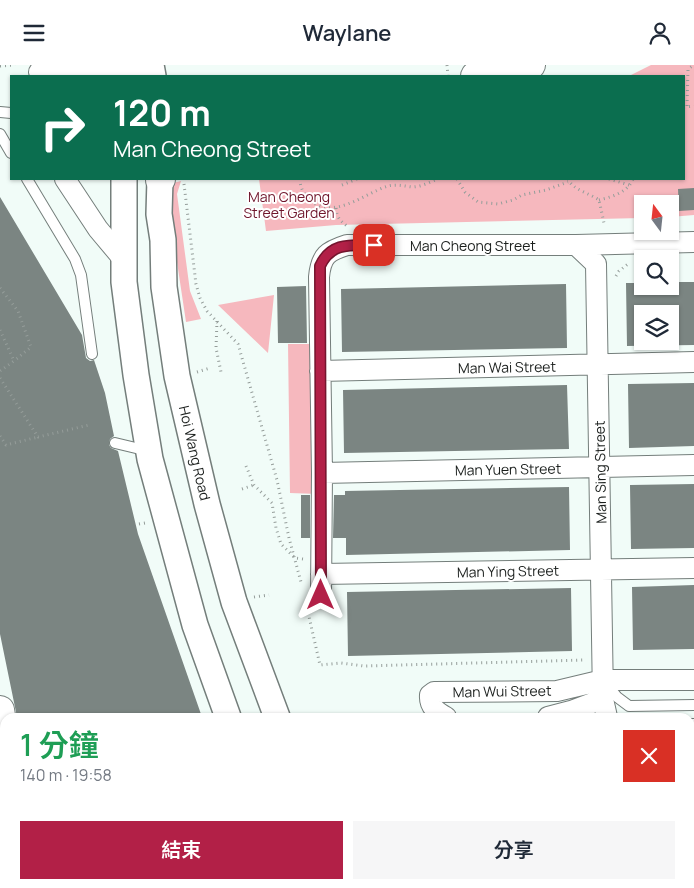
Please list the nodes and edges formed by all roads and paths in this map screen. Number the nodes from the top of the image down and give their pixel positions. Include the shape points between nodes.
1 (15, 65) edge
2 (105, 65) edge
3 (694, 65) edge
4 (0, 66) edge
5 (524, 66) edge
6 (39, 72) dead end
7 (480, 75) edge
8 (686, 106) edge
9 (694, 106) edge
10 (0, 135) edge
11 (10, 151) edge
12 (28, 180) edge
13 (65, 180) edge
14 (124, 180) edge
15 (166, 180) edge
16 (170, 180) edge
17 (300, 180) edge
18 (354, 180) edge
19 (436, 180) edge
20 (458, 180) edge
21 (568, 180) edge
22 (613, 180) edge
23 (632, 180) edge
24 (342, 185) dead end
25 (629, 185) junction
26 (599, 200) junction
27 (336, 208) junction
28 (604, 223) dead end
29 (349, 228) dead end
30 (694, 242) edge
31 (621, 244) junction
32 (576, 245) junction
33 (124, 260) junction
34 (596, 264) junction
35 (0, 287) edge
36 (217, 321) junction
37 (0, 330) edge
38 (92, 353) dead end
39 (14, 361) junction
40 (694, 363) edge
41 (598, 365) junction
42 (210, 368) dead end
43 (0, 371) edge
44 (320, 371) junction
45 (197, 372) dead end
46 (222, 372) dead end
47 (0, 378) edge
48 (89, 425) dead end
49 (0, 436) edge
50 (38, 437) junction
51 (116, 443) dead end
52 (150, 459) junction
53 (694, 465) edge
54 (246, 466) dead end
55 (601, 467) junction
56 (322, 473) junction
57 (254, 485) junction
58 (242, 489) dead end
59 (144, 523) dead end
60 (139, 524) dead end
61 (295, 559) junction
62 (315, 567) junction
63 (694, 568) edge
64 (602, 569) junction
65 (302, 587) dead end
66 (269, 595) dead end
67 (260, 596) dead end
68 (314, 601) joint
69 (586, 660) dead end
70 (694, 680) edge
71 (605, 699) edge
72 (694, 705) edge
73 (227, 713) edge
74 (276, 713) edge
75 (439, 713) edge
76 (563, 713) edge

1 - 4 path
2 - 6 street
3 - 8 path via 688,69
5 - 7 main road
8 - 9 path
10 - 11 lane
12 - 38 lane via 78,267
13 - 33 street
14 - 33 street
15 - 74 street, Hoi Wang Road via 159,214 164,287 176,376 234,601
16 - 36 path via 184,183 196,284 200,299
17 - 27 path via 300,186 310,201 329,209
18 - 24 path
19 - 27 path via 412,187 392,185
20 - 21 path via 465,192 478,202 498,204
21 - 26 path
22 - 25 path
23 - 25 path
25 - 26 path via 617,195
26 - 28 path
27 - 29 path via 340,222
30 - 31 street, Man Cheong Street
31 - 32 street, Man Cheong Street
31 - 34 street
32 - 34 street
32 - 44 street, Man Cheong Street via 347,245 330,251 320,271
33 - 52 street via 124,282
34 - 41 street, Man Sing Street
35 - 39 path, bridge via 18,311 31,347
36 - 46 path via 216,348
36 - 61 path via 238,344 277,481
37 - 39 path
39 - 43 path
40 - 41 street, Man Wai Street
41 - 44 street, Man Wai Street
41 - 55 street, Man Sing Street
42 - 45 path
44 - 56 street, Man Cheong Street
47 - 50 path, bridge
48 - 50 path, bridge
49 - 50 path, bridge via 6,445
51 - 52 lane via 140,449
52 - 73 street via 195,625
53 - 55 street, Man Yuen Street
54 - 57 path
55 - 56 street, Man Yuen Street
55 - 64 street, Man Sing Street
56 - 62 street, Man Cheong Street
57 - 58 path
57 - 61 path via 272,503 281,544
59 - 60 path
61 - 62 path
61 - 65 path
62 - 64 street, Man Ying Street
62 - 68 street, Man Cheong Street
63 - 64 street, Man Ying Street
64 - 71 street, Man Sing Street
66 - 67 path
68 - 69 path via 320,665
70 - 71 street, Man Wui Street
71 - 72 lane via 617,697 629,706
71 - 75 street, Man Wui Street via 557,691 434,692 430,695 430,702
71 - 76 street, Man Wui Street

